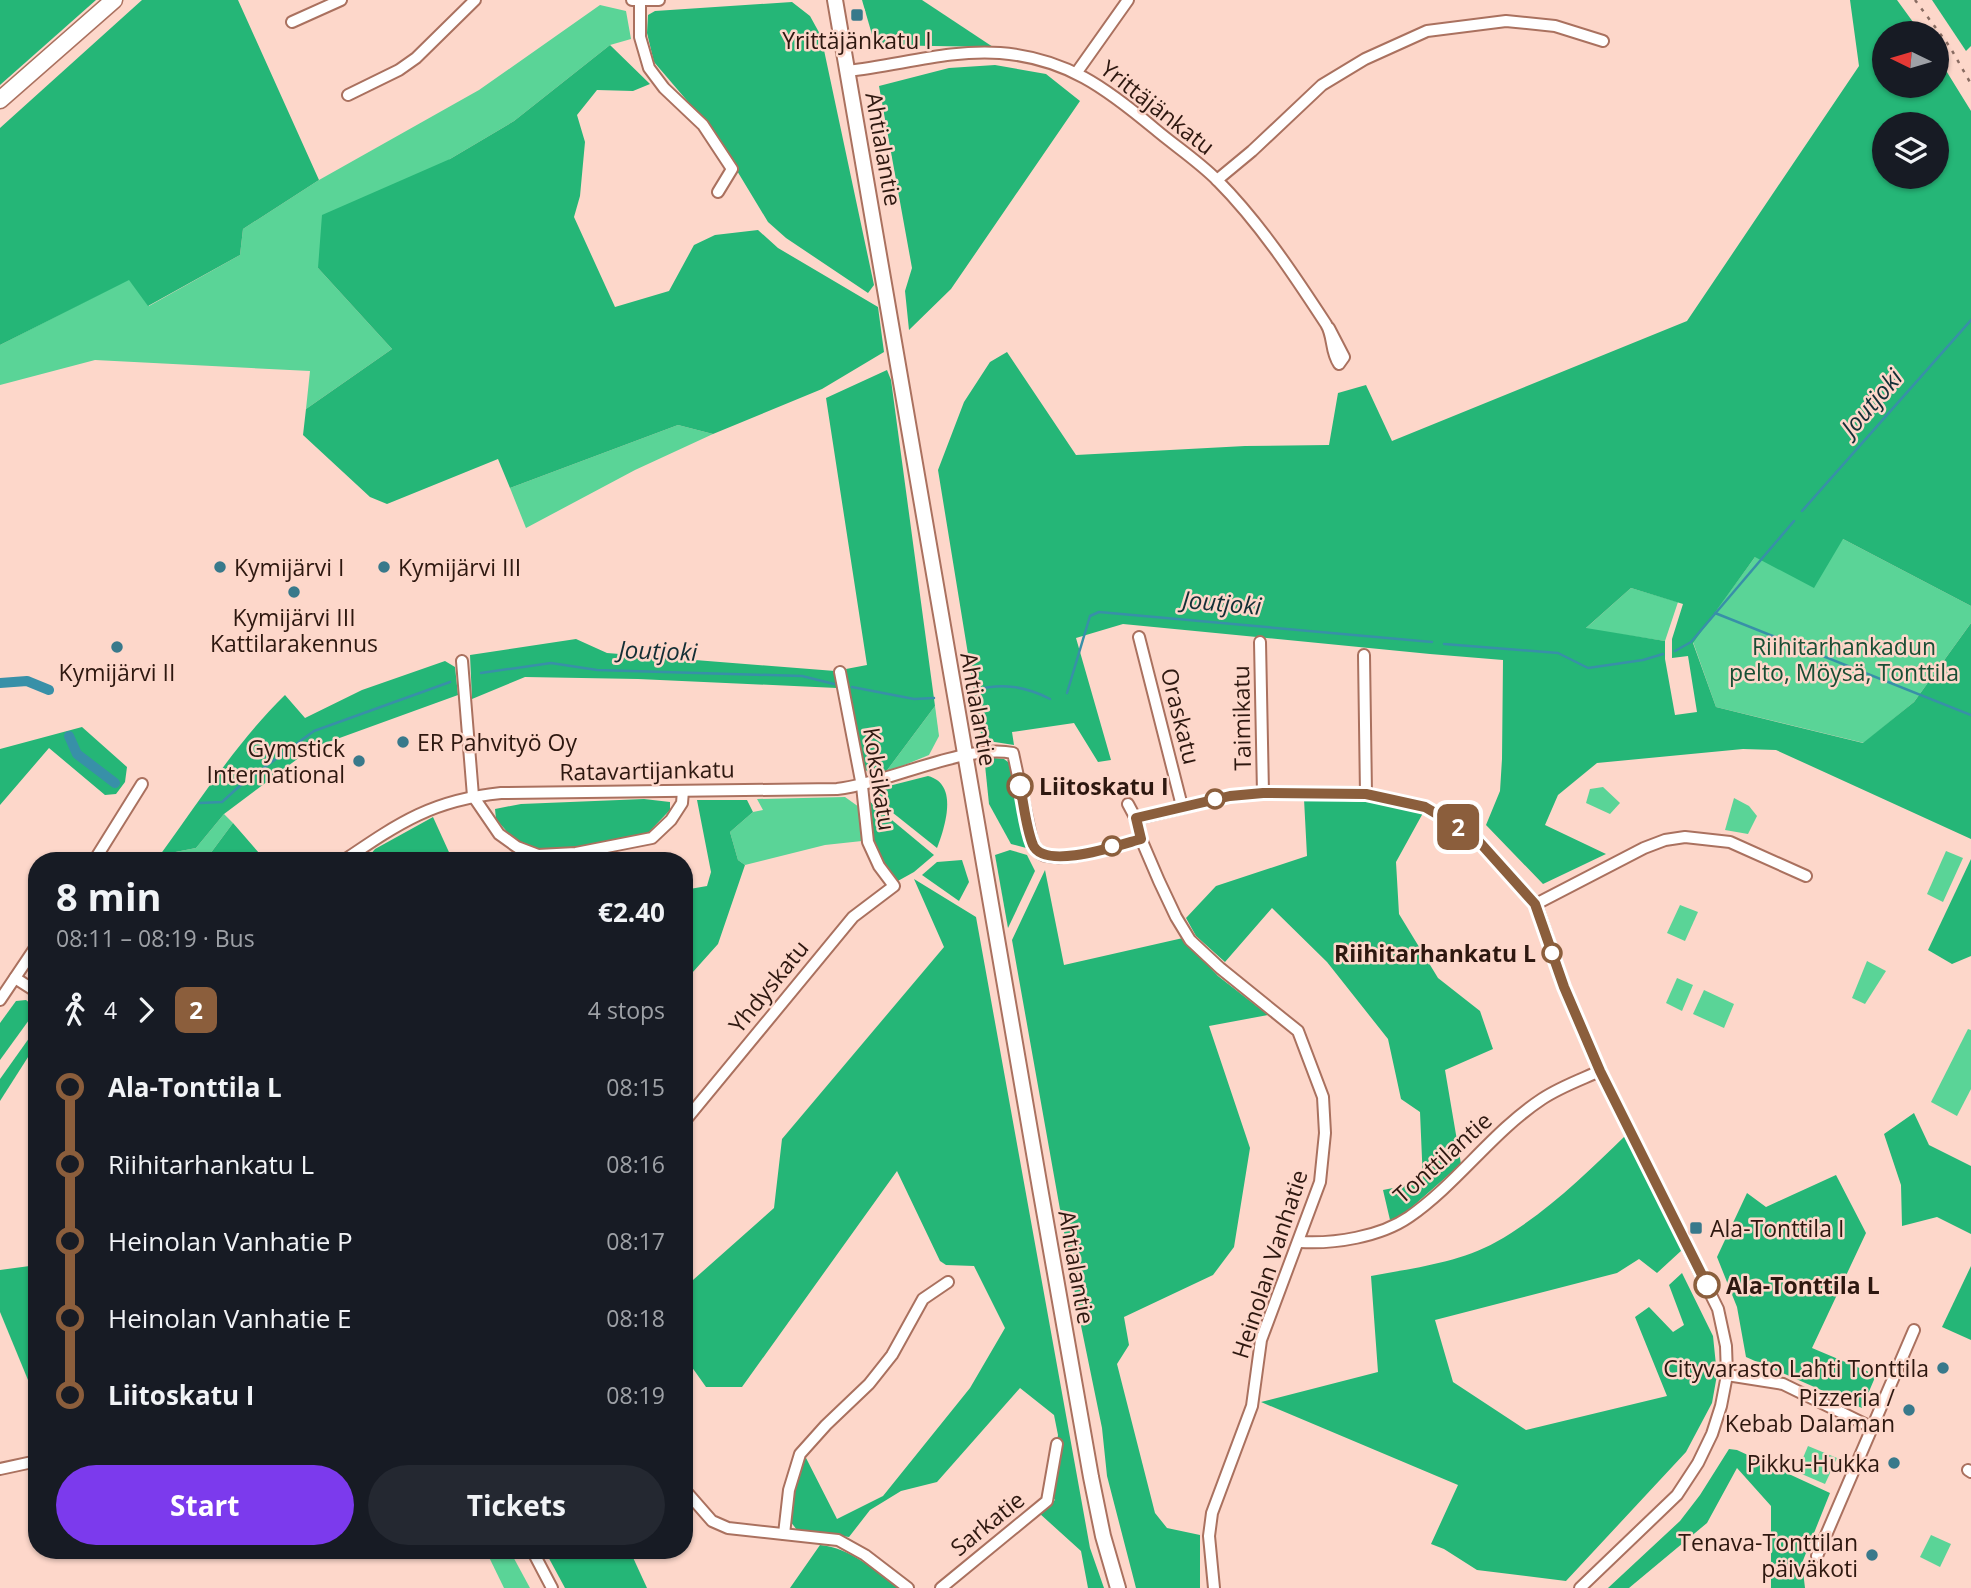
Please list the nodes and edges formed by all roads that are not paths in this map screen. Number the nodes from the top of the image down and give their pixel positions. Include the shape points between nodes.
1 (114, 0) edge
2 (341, 0) edge
3 (475, 0) edge
4 (659, 0) edge
5 (835, 0) edge
6 (1128, 0) edge
7 (636, 1) edge
8 (292, 22) dead end
9 (1603, 41) dead end
10 (847, 71) junction
11 (1077, 72) junction
12 (348, 95) dead end
13 (0, 100) edge
14 (1217, 180) junction
15 (718, 192) dead end
16 (1329, 328) dead end
17 (1139, 637) dead end
18 (1260, 642) dead end
19 (1364, 655) dead end
20 (462, 661) dead end
21 (840, 672) dead end
22 (964, 757) junction
23 (142, 784) dead end
24 (862, 786) junction
25 (683, 791) junction
26 (1263, 793) junction
27 (1366, 794) junction
28 (473, 796) junction
29 (1128, 804) dead end
30 (1182, 806) junction
31 (1136, 818) junction
32 (1141, 839) junction
33 (100, 852) edge
34 (356, 852) edge
35 (530, 852) edge
36 (581, 852) edge
37 (1806, 876) dead end
38 (894, 886) joint
39 (1535, 904) junction
40 (28, 958) edge
41 (15, 978) junction
42 (28, 987) edge
43 (0, 1000) edge
44 (1600, 1071) junction
45 (693, 1111) edge
46 (1300, 1242) junction
47 (948, 1282) dead end
48 (1914, 1329) dead end
49 (1727, 1375) junction
50 (1871, 1427) junction
51 (1057, 1444) dead end
52 (28, 1463) edge
53 (0, 1469) edge
54 (693, 1499) edge
55 (784, 1534) junction
56 (1817, 1556) dead end
57 (537, 1559) edge
58 (552, 1588) edge
59 (908, 1588) edge
60 (941, 1588) edge
61 (1118, 1588) edge
62 (1214, 1588) edge
63 (1580, 1588) edge

1 - 13 highway
2 - 8 street
3 - 12 street via 399,70
4 - 7 street
5 - 10 main road, Ahtialantie
6 - 11 street
7 - 15 street via 649,68 703,125 732,169
9 - 14 street via 1555,26 1506,21 1427,31 1322,85
10 - 11 street, Yrittäjänkatu via 997,53
10 - 22 main road, Ahtialantie
11 - 14 street, Yrittäjänkatu via 1120,99
14 - 16 street, Yrittäjänkatu
17 - 30 street, Oraskatu
18 - 26 street, Taimikatu
19 - 27 street
20 - 28 street
21 - 24 street, Koksikatu
22 - 24 street, Ratavartijankatu
22 - 32 street, Ratavartijankatu via 979,752 1013,753 1034,846 1040,854 1070,856
22 - 61 main road, Ahtialantie via 1091,1477
23 - 33 street
24 - 25 street, Ratavartijankatu
24 - 38 street, Koksikatu via 868,842
25 - 28 street, Ratavartijankatu
25 - 36 street via 682,803 671,820 652,838
26 - 27 street
26 - 30 street
27 - 39 street via 1425,807 1474,836
28 - 34 street, Ratavartijankatu via 400,822
28 - 35 street via 499,834
29 - 31 street, Heinolan Vanhatie
30 - 31 street
31 - 32 street, Heinolan Vanhatie
32 - 46 street, Heinolan Vanhatie via 1190,940 1298,1031 1323,1097 1325,1133 1320,1182
37 - 39 street via 1730,842 1685,837 1644,848
38 - 45 street, Yhdyskatu via 853,917
39 - 44 street
40 - 41 street
41 - 42 street
41 - 43 street
44 - 46 street, Tonttilantie via 1562,1087 1503,1129 1408,1218 1371,1234
44 - 49 street via 1718,1309
46 - 62 street, Heinolan Vanhatie via 1261,1340 1252,1406 1212,1513 1209,1536
47 - 55 street via 923,1299 892,1355 869,1384 800,1454 789,1490
48 - 50 street
49 - 50 street via 1783,1384
49 - 63 street via 1712,1434 1677,1495
50 - 56 street
51 - 60 street, Sarkatie via 1047,1501
52 - 53 street
54 - 55 street via 712,1521 728,1528
55 - 59 street via 838,1540
57 - 58 street

